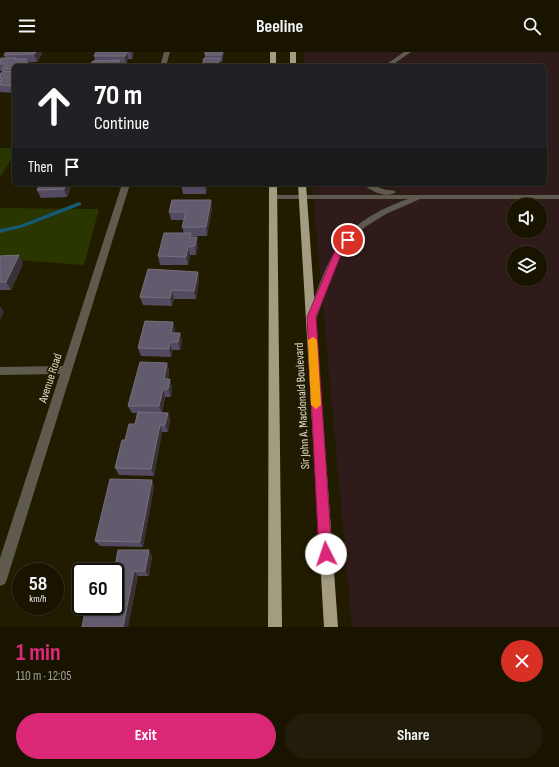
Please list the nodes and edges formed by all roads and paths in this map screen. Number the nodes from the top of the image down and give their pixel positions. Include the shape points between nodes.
1 (167, 52) edge
2 (273, 52) edge
3 (293, 52) edge
4 (408, 52) edge
5 (164, 64) edge
6 (273, 64) edge
7 (293, 64) edge
8 (390, 64) edge
9 (125, 186) edge
10 (302, 186) edge
11 (371, 186) edge
12 (273, 191) edge
13 (425, 196) junction
14 (303, 197) junction
15 (559, 197) edge
16 (312, 317) junction
17 (66, 370) junction
18 (0, 371) edge
19 (0, 579) edge
20 (275, 627) edge
21 (331, 627) edge

1 - 5 street
2 - 6 main road
3 - 7 main road
4 - 8 street
9 - 17 street, Avenue Road
10 - 14 main road, Sir John A. Macdonald Boulevard
11 - 13 street via 384,192
12 - 14 street
12 - 20 main road, Sir John A. Macdonald Boulevard
13 - 14 street
13 - 15 street
13 - 16 street via 392,207 358,228 339,251
14 - 16 main road, Sir John A. Macdonald Boulevard
16 - 21 main road, Sir John A. Macdonald Boulevard via 319,465
17 - 18 street
17 - 19 street, Avenue Road

